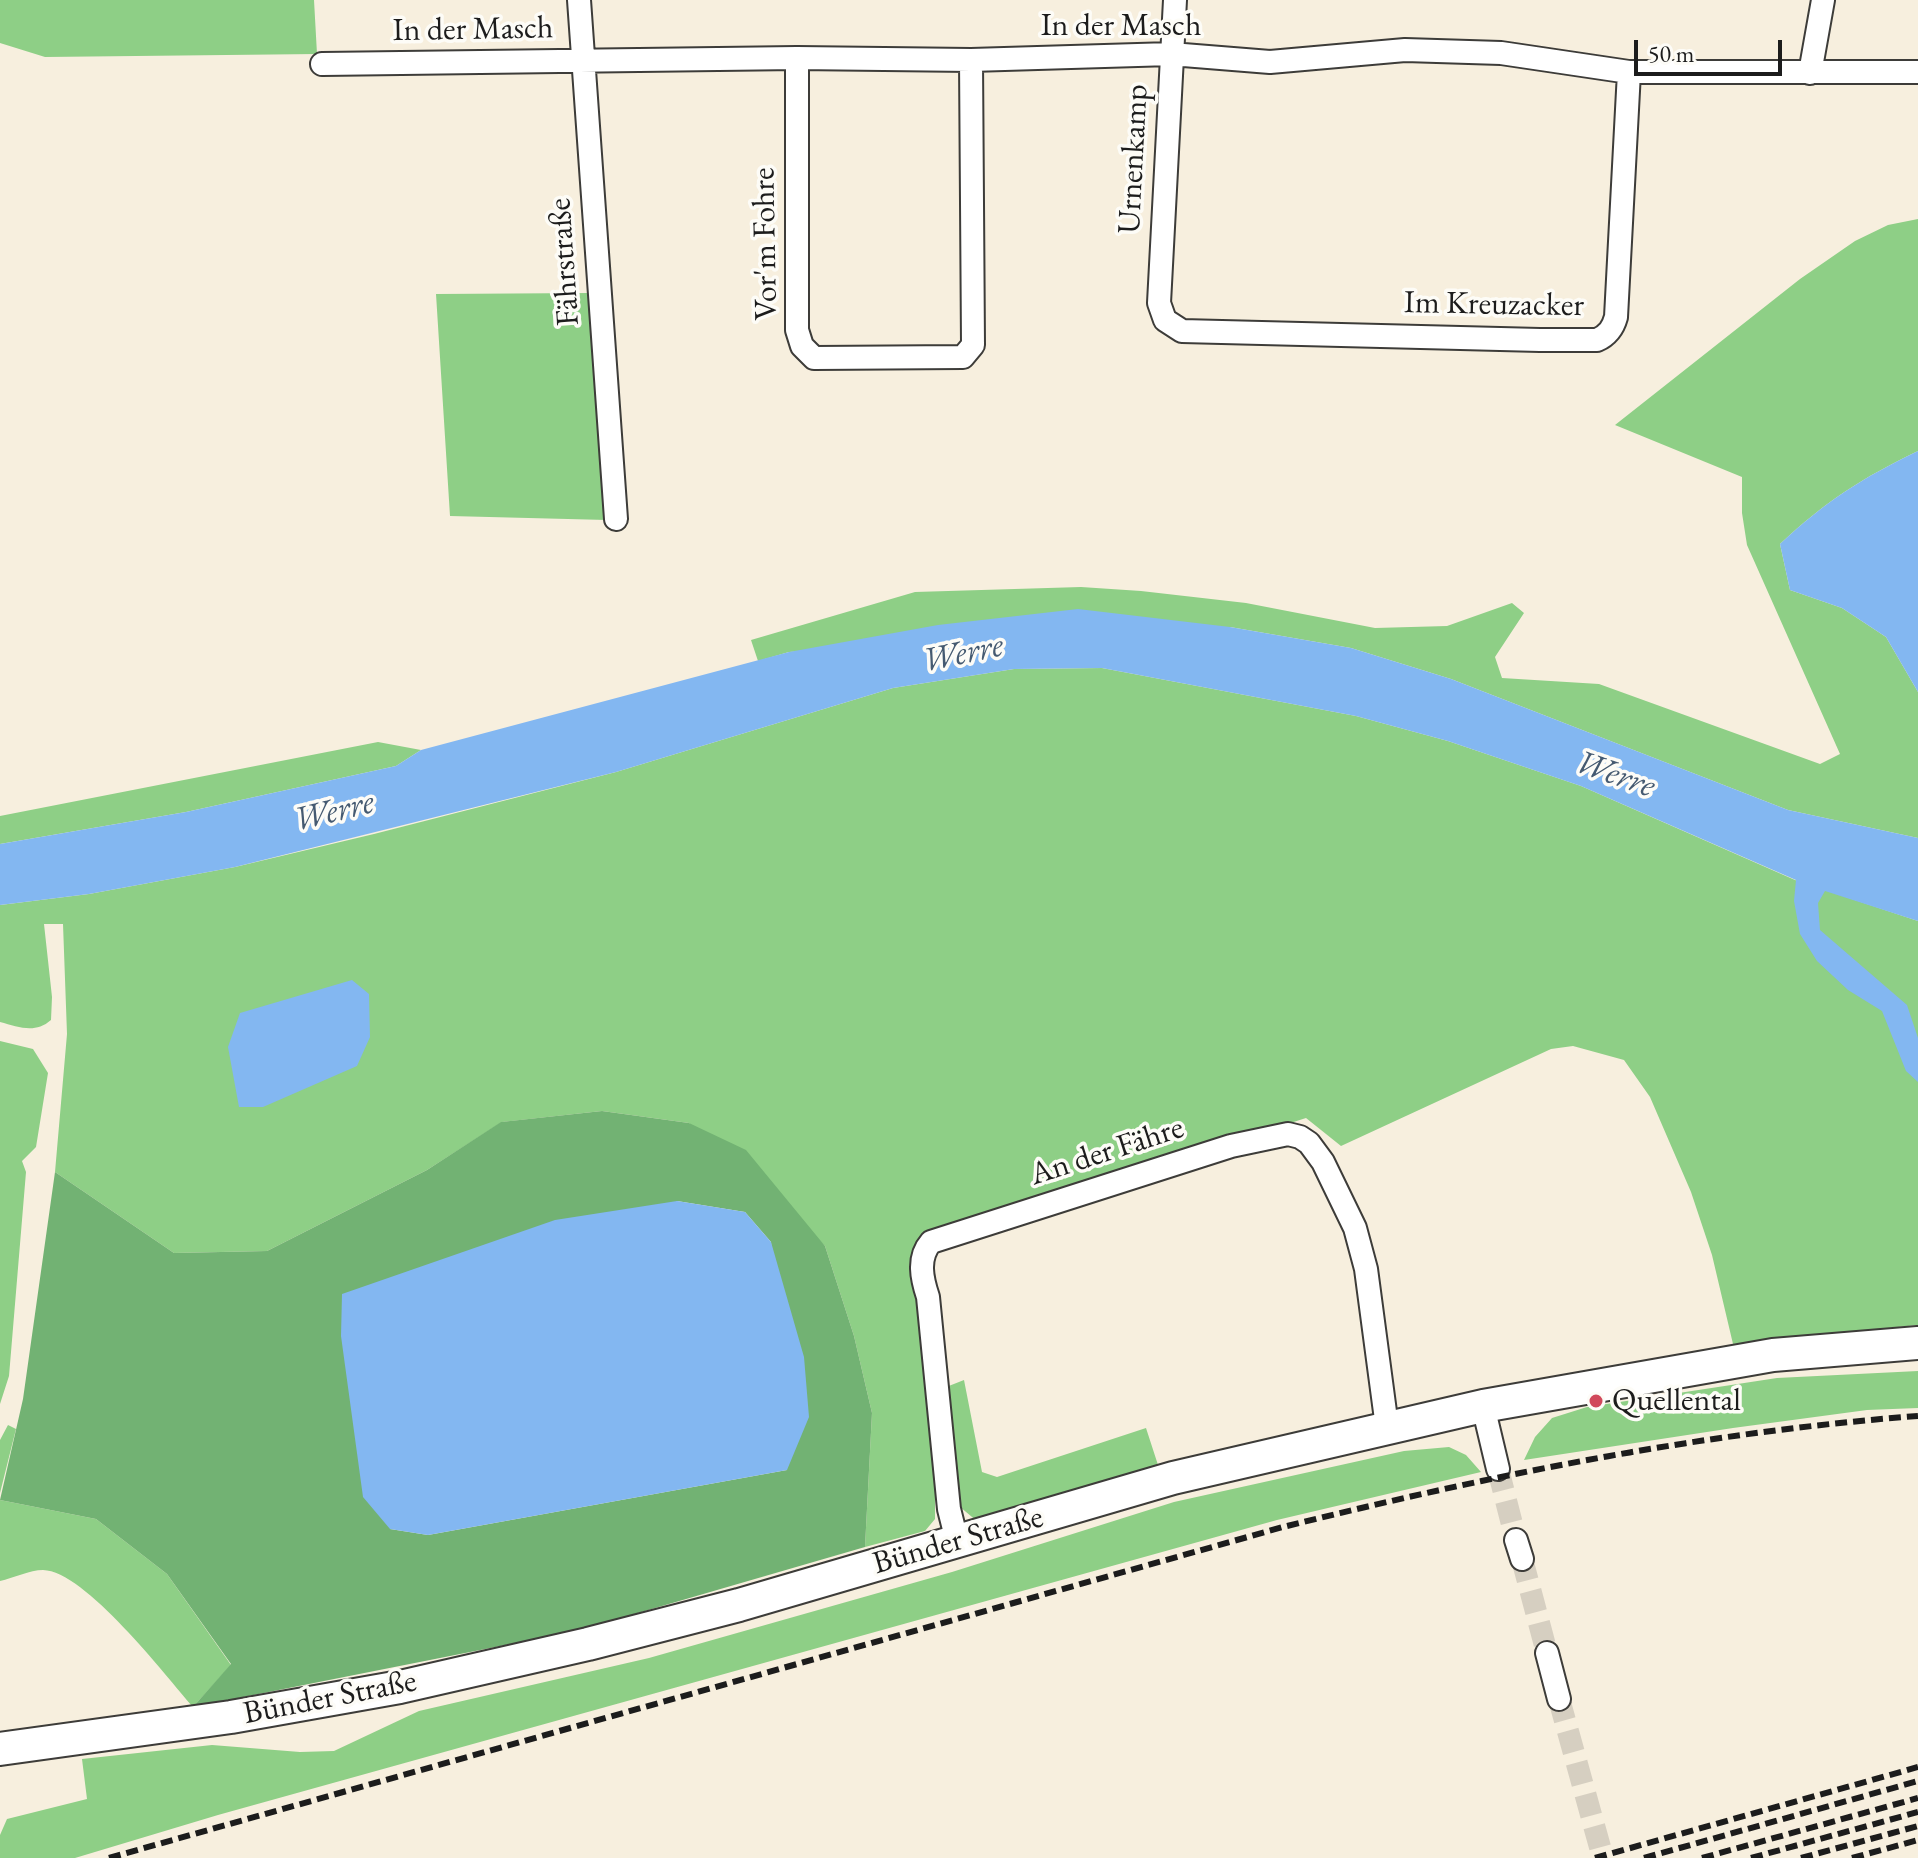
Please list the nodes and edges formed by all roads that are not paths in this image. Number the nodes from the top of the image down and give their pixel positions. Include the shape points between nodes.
1 (579, 0) edge
2 (1175, 0) edge
3 (1823, 0) edge
4 (1171, 54) junction
5 (797, 58) junction
6 (583, 60) junction
7 (971, 60) junction
8 (322, 64) dead end
9 (1629, 72) junction
10 (1918, 72) edge
11 (1810, 73) junction
12 (1165, 320) joint
13 (616, 519) dead end
14 (1918, 1343) edge
15 (1483, 1406) junction
16 (1387, 1427) junction
17 (1498, 1469) tunnel mouth
18 (957, 1541) junction
19 (1547, 1653) tunnel mouth
20 (1559, 1699) tunnel mouth
21 (0, 1749) edge

1 - 6 street, Fährstraße
2 - 4 street, Urnenkamp
3 - 11 street
4 - 7 street, In der Masch
4 - 9 street, In der Masch via 1270,62 1405,50 1488,53
4 - 12 street, Urnenkamp via 1159,303
5 - 6 street, In der Masch
5 - 7 street, In der Masch
5 - 7 street, Vor'm Fohre via 797,330 802,346 814,358 963,357 973,345
6 - 8 street, In der Masch
6 - 13 street, Fährstraße
9 - 11 street, In der Masch
9 - 12 street, Im Kreuzacker via 1616,317 1603,337 1182,331
10 - 11 street, In der Masch
14 - 15 main road, Bünder Straße via 1773,1355
15 - 16 main road, Bünder Straße
15 - 17 street
16 - 18 main road, Bünder Straße via 1173,1478
16 - 18 street, An der Fähre via 1366,1269 1355,1228 1323,1162 1309,1143 1288,1134 1231,1146 925,1248 922,1280
18 - 21 main road, Bünder Straße via 739,1605 400,1687
19 - 20 street

